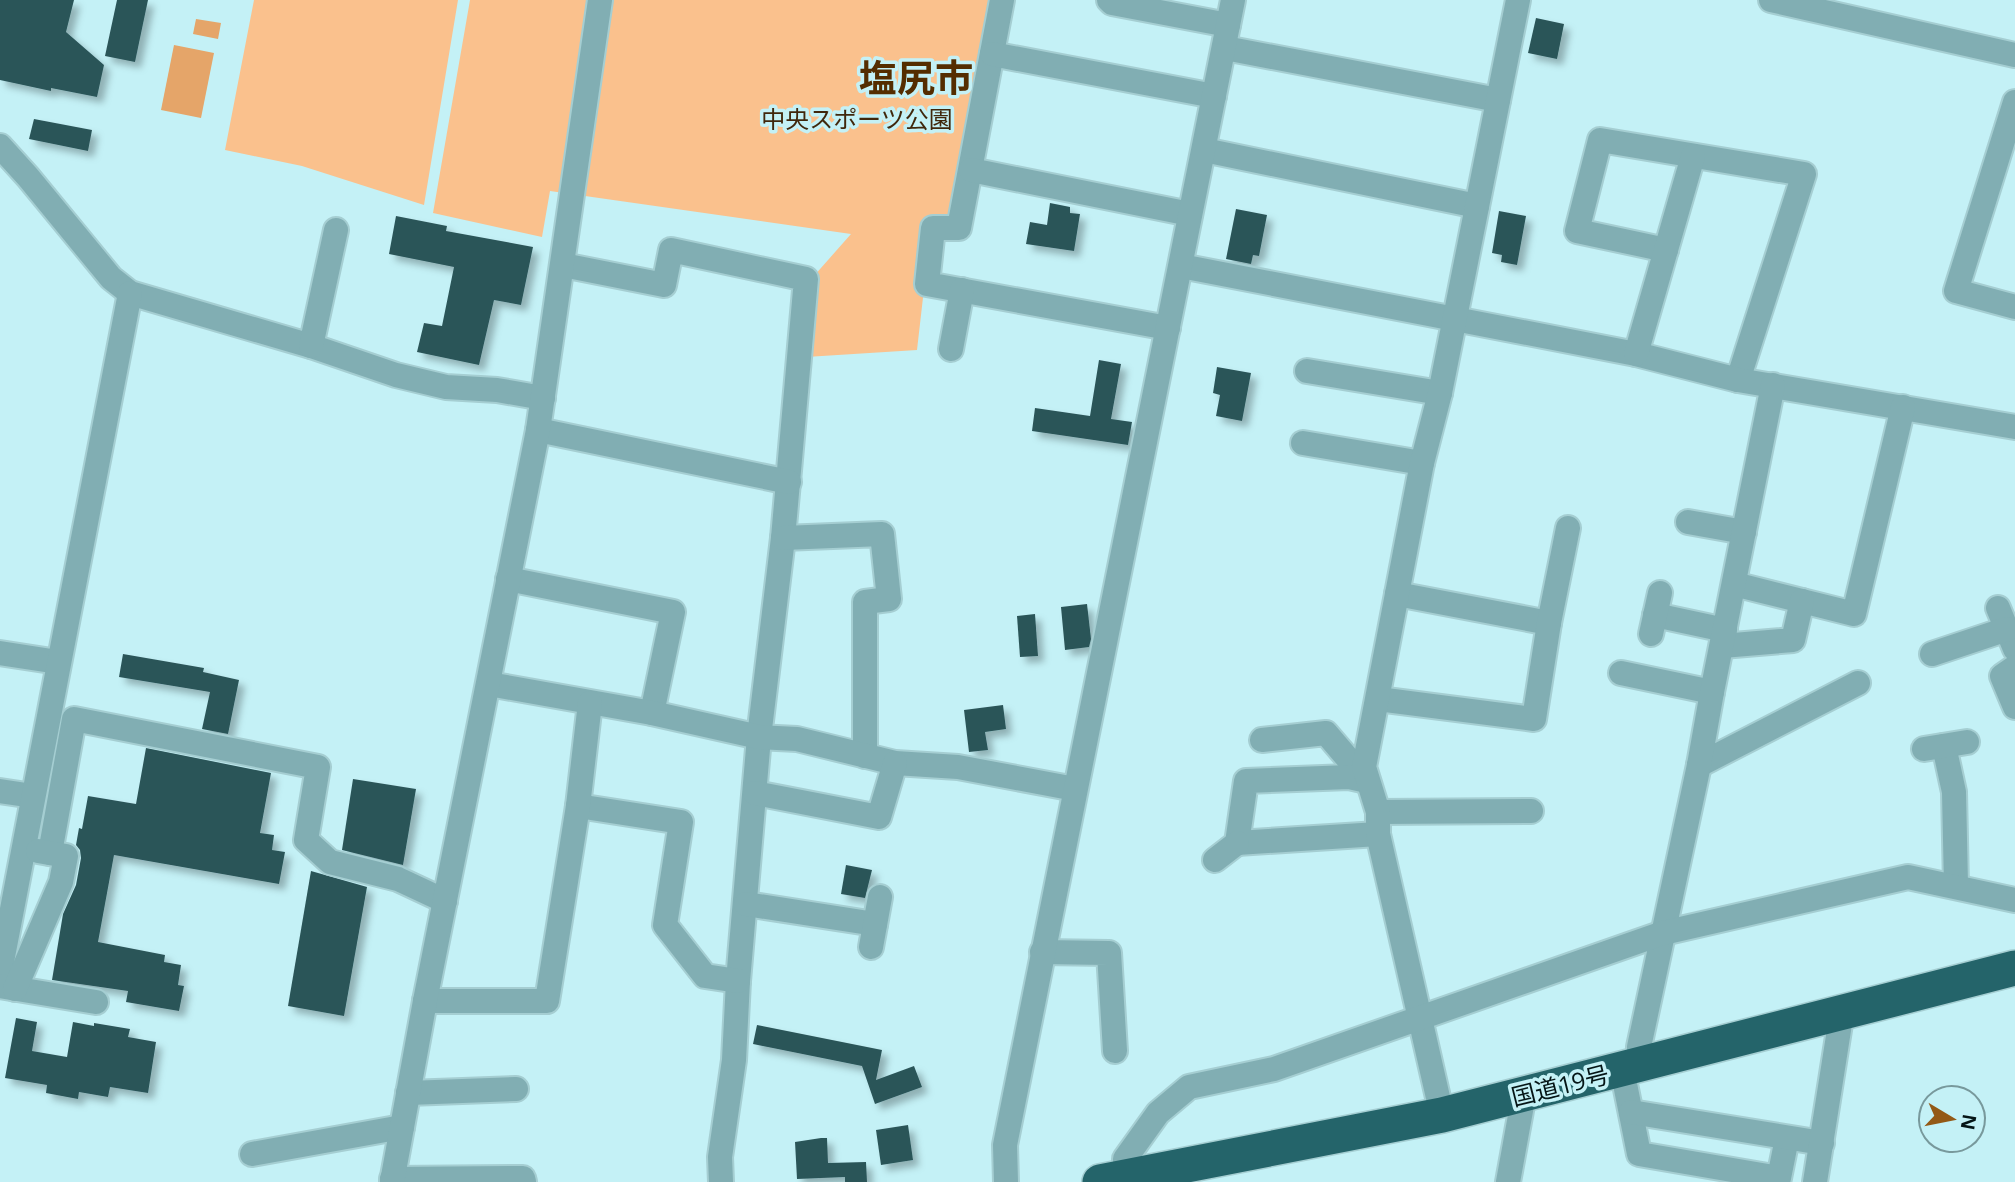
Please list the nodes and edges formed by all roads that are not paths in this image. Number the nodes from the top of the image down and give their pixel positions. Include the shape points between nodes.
1 (600, 0) edge
2 (1002, 0) edge
3 (1108, 0) edge
4 (1233, 0) edge
5 (1518, 0) edge
6 (1771, 0) edge
7 (1227, 37) junction
8 (992, 54) junction
9 (2015, 55) edge
10 (1214, 96) junction
11 (1498, 100) junction
12 (2015, 102) edge
13 (0, 146) edge
14 (1204, 150) junction
15 (2008, 150) edge
16 (1693, 156) junction
17 (971, 170) junction
18 (1477, 206) junction
19 (1190, 214) junction
20 (336, 230) dead end
21 (1666, 250) junction
22 (563, 265) junction
23 (1181, 266) junction
24 (962, 290) junction
25 (130, 293) junction
26 (2015, 307) edge
27 (1455, 320) junction
28 (1168, 328) junction
29 (311, 346) junction
30 (951, 349) dead end
31 (1636, 354) junction
32 (1307, 371) dead end
33 (1738, 380) junction
34 (1773, 385) junction
35 (1440, 393) junction
36 (543, 398) junction
37 (1903, 407) junction
38 (2015, 427) edge
39 (538, 430) junction
40 (1303, 443) dead end
41 (1422, 463) junction
42 (789, 482) junction
43 (1688, 522) dead end
44 (1568, 528) dead end
45 (1744, 532) junction
46 (783, 538) junction
47 (508, 579) junction
48 (1734, 584) junction
49 (1397, 594) junction
50 (1802, 601) junction
51 (1655, 614) dead end
52 (1549, 624) junction
53 (2006, 629) edge
54 (1724, 638) junction
55 (0, 653) edge
56 (1932, 654) dead end
57 (58, 662) junction
58 (2015, 667) edge
59 (1621, 673) dead end
60 (489, 684) junction
61 (1712, 692) junction
62 (1851, 696) dead end
63 (1378, 699) junction
64 (590, 703) junction
65 (2015, 707) edge
66 (652, 713) junction
67 (759, 737) junction
68 (1262, 740) dead end
69 (1945, 746) dead end
70 (865, 756) junction
71 (894, 763) junction
72 (1699, 765) junction
73 (1367, 781) junction
74 (1075, 789) junction
75 (0, 791) edge
76 (755, 793) junction
77 (33, 796) junction
78 (578, 806) junction
79 (1531, 811) dead end
80 (1378, 823) junction
81 (1237, 843) junction
82 (23, 849) junction
83 (50, 853) junction
84 (1215, 860) dead end
85 (1955, 886) junction
86 (880, 897) dead end
87 (2015, 900) edge
88 (445, 901) junction
89 (746, 904) junction
90 (1663, 933) junction
91 (1042, 952) junction
92 (2015, 968) edge
93 (738, 981) junction
94 (5, 982) edge
95 (425, 1001) junction
96 (96, 1002) dead end
97 (1842, 1012) junction
98 (1419, 1018) junction
99 (1115, 1051) dead end
100 (1630, 1067) junction
101 (516, 1089) dead end
102 (408, 1093) junction
103 (1524, 1094) junction
104 (1631, 1112) junction
105 (1442, 1115) junction
106 (402, 1127) junction
107 (1787, 1138) junction
108 (1822, 1143) junction
109 (252, 1154) dead end
110 (1126, 1179) edge
111 (392, 1180) edge
112 (524, 1182) edge
113 (721, 1182) edge
114 (1006, 1182) edge
115 (1508, 1182) edge
116 (1815, 1182) edge

1 - 22 street
2 - 8 street
3 - 7 street
4 - 7 street
5 - 11 street
6 - 9 street
7 - 10 street
7 - 11 street
8 - 10 street
8 - 17 street
10 - 14 street
11 - 18 street
12 - 15 street
13 - 25 street via 111,278
14 - 18 street
14 - 19 street
15 - 26 street via 1956,291
16 - 21 street
16 - 21 street via 1600,140 1577,231
16 - 33 street via 1804,174
17 - 19 street
17 - 24 street via 960,228 933,228 927,284
18 - 27 street
19 - 23 street
20 - 29 street
21 - 31 street
22 - 36 street
22 - 42 street via 664,285 671,250 806,279
23 - 27 street
23 - 28 street
24 - 28 street
24 - 30 street
25 - 29 street
25 - 57 street
27 - 31 street
27 - 35 street
28 - 74 street
29 - 36 street via 364,366 446,387
31 - 33 street
32 - 35 street
33 - 34 street
34 - 37 street
34 - 45 street
35 - 41 street
36 - 39 street
37 - 38 street
37 - 50 street via 1854,614
39 - 42 street
39 - 47 street
40 - 41 street
41 - 49 street
42 - 46 street
43 - 45 street
44 - 52 street
45 - 48 street
46 - 67 street
46 - 70 street via 881,534 888,599 865,602
47 - 60 street
47 - 66 street via 673,611
48 - 50 street
48 - 54 street
49 - 52 street
49 - 63 street
50 - 54 street via 1793,640
51 - 54 street
52 - 63 street via 1534,719
53 - 56 street
54 - 61 street
55 - 57 street
57 - 77 street
58 - 65 street via 2002,676
59 - 61 street
60 - 64 street
60 - 88 street
61 - 72 street
62 - 72 street
63 - 73 street via 1364,766
64 - 66 street
64 - 78 street
66 - 67 street
67 - 70 street via 797,739
67 - 76 street
68 - 73 street via 1326,733
69 - 85 street via 1954,792
70 - 71 street
71 - 74 street via 958,767
71 - 76 street via 879,817
72 - 90 street
73 - 80 street
73 - 81 street via 1349,777 1246,781
74 - 91 street
75 - 77 street
76 - 89 street
77 - 82 street
78 - 93 street via 681,822 665,925 705,976
78 - 95 street via 547,1001
79 - 80 street
80 - 81 street
80 - 98 street
81 - 84 street
82 - 83 street
82 - 94 street
83 - 88 street via 74,719 318,767 306,840 330,862 398,878
83 - 94 street via 66,856 61,882
85 - 87 street
85 - 90 street via 1908,877
86 - 89 street via 873,936
88 - 95 street
89 - 93 street
90 - 98 street
90 - 100 street via 1639,1047
91 - 99 street via 1109,953
91 - 114 street via 1005,1145
92 - 97 highway, 国道19号
93 - 113 street
94 - 96 street
95 - 102 street
97 - 100 highway, 国道19号
97 - 108 street
98 - 105 street
98 - 110 street via 1275,1069 1189,1087 1158,1113 1125,1159
100 - 103 highway, 国道19号
100 - 104 street
101 - 102 street
102 - 106 street
103 - 105 highway, 国道19号
103 - 115 street
104 - 107 street
104 - 107 street via 1639,1154 1779,1178
105 - 110 highway, 国道19号
106 - 109 street
106 - 111 street
107 - 108 street
108 - 116 street
111 - 112 street via 523,1178

